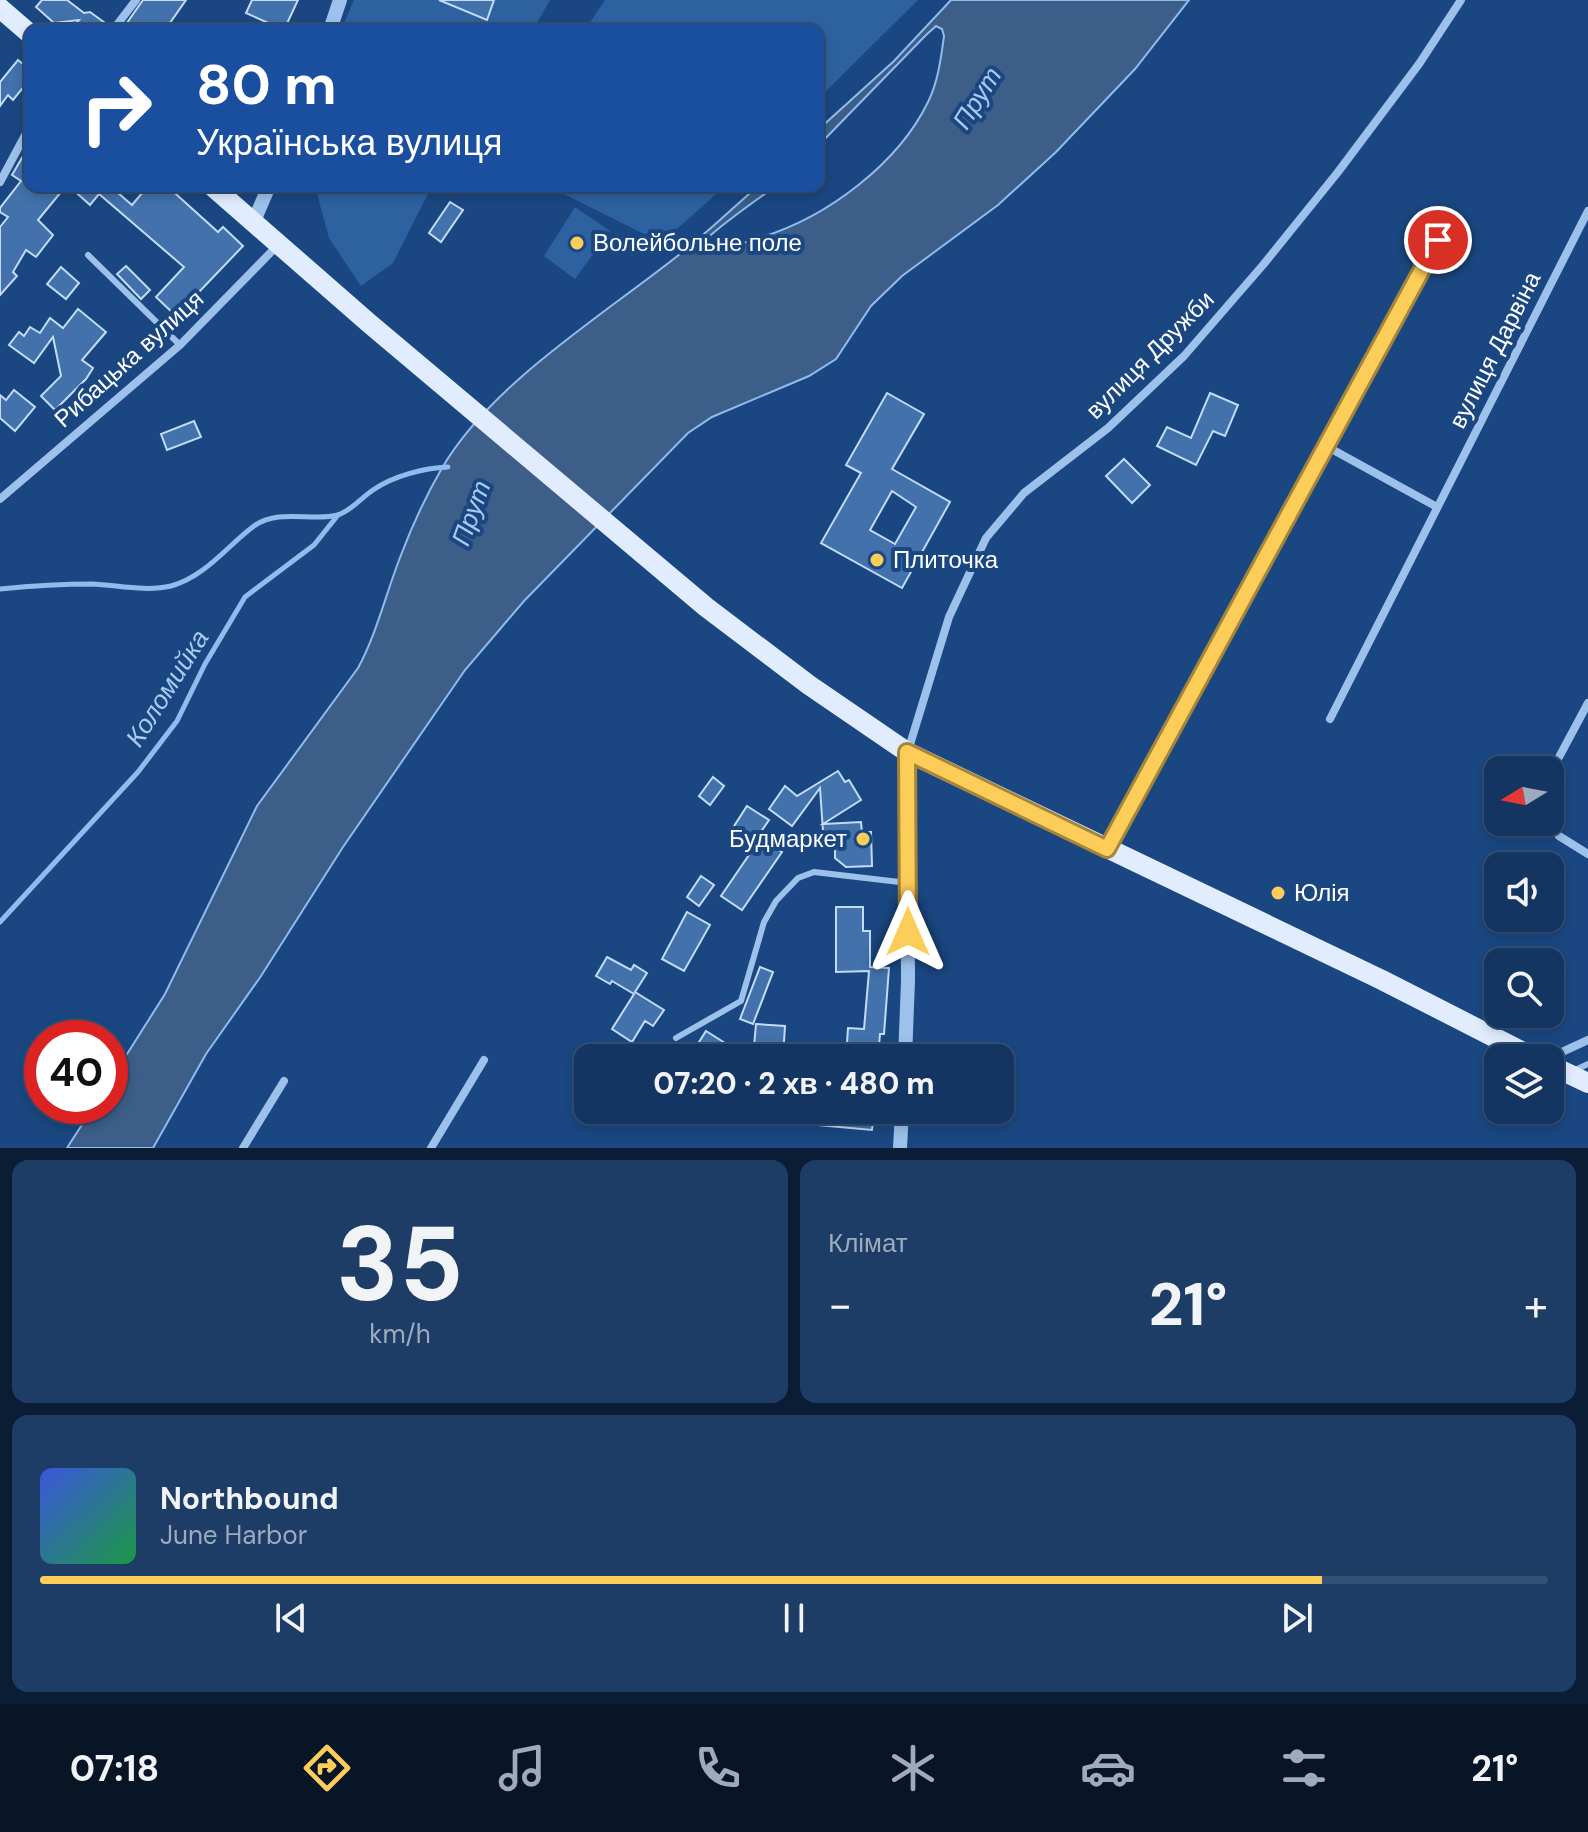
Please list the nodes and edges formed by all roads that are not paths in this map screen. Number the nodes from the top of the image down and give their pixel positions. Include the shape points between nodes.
1 (136, 0) edge
2 (340, 0) edge
3 (1461, 0) edge
4 (0, 8) edge
5 (118, 24) edge
6 (332, 24) edge
7 (24, 29) edge
8 (24, 137) edge
9 (0, 182) edge
10 (219, 192) edge
11 (266, 192) edge
12 (1588, 211) edge
13 (254, 221) junction
14 (1438, 240) dead end
15 (280, 244) junction
16 (88, 255) dead end
17 (180, 345) junction
18 (1326, 446) junction
19 (0, 499) edge
20 (1437, 507) junction
21 (1588, 703) edge
22 (1330, 719) dead end
23 (907, 752) junction
24 (1560, 756) edge
25 (1559, 836) edge
26 (1107, 849) junction
27 (1588, 854) edge
28 (908, 883) junction
29 (676, 1038) dead end
30 (1588, 1040) edge
31 (906, 1044) edge
32 (1508, 1044) edge
33 (1564, 1049) edge
34 (484, 1060) dead end
35 (1588, 1064) edge
36 (1564, 1068) edge
37 (1564, 1071) edge
38 (284, 1081) dead end
39 (1588, 1083) edge
40 (901, 1124) edge
41 (243, 1148) edge
42 (431, 1148) edge
43 (900, 1148) edge

1 - 5 street
2 - 6 street
3 - 23 street, вулиця Дружби via 1338,172 1184,356 1108,428 1024,493 986,538 949,617
4 - 7 main road
8 - 9 street
10 - 13 main road
11 - 13 street
12 - 20 street, вулиця Дарвіна
13 - 15 main road
14 - 18 street
15 - 17 street, Рибацька вулиця
15 - 23 main road via 706,607
16 - 17 lane
17 - 19 street, Рибацька вулиця
18 - 20 street
18 - 26 street
20 - 22 street, вулиця Дарвіна
21 - 24 street
23 - 26 main road
23 - 28 street
25 - 27 street
26 - 32 main road
28 - 29 lane via 814,872 798,878 764,922 741,1001
28 - 31 street
30 - 33 street
34 - 42 street
35 - 36 lane
37 - 39 main road
38 - 41 street
40 - 43 street

